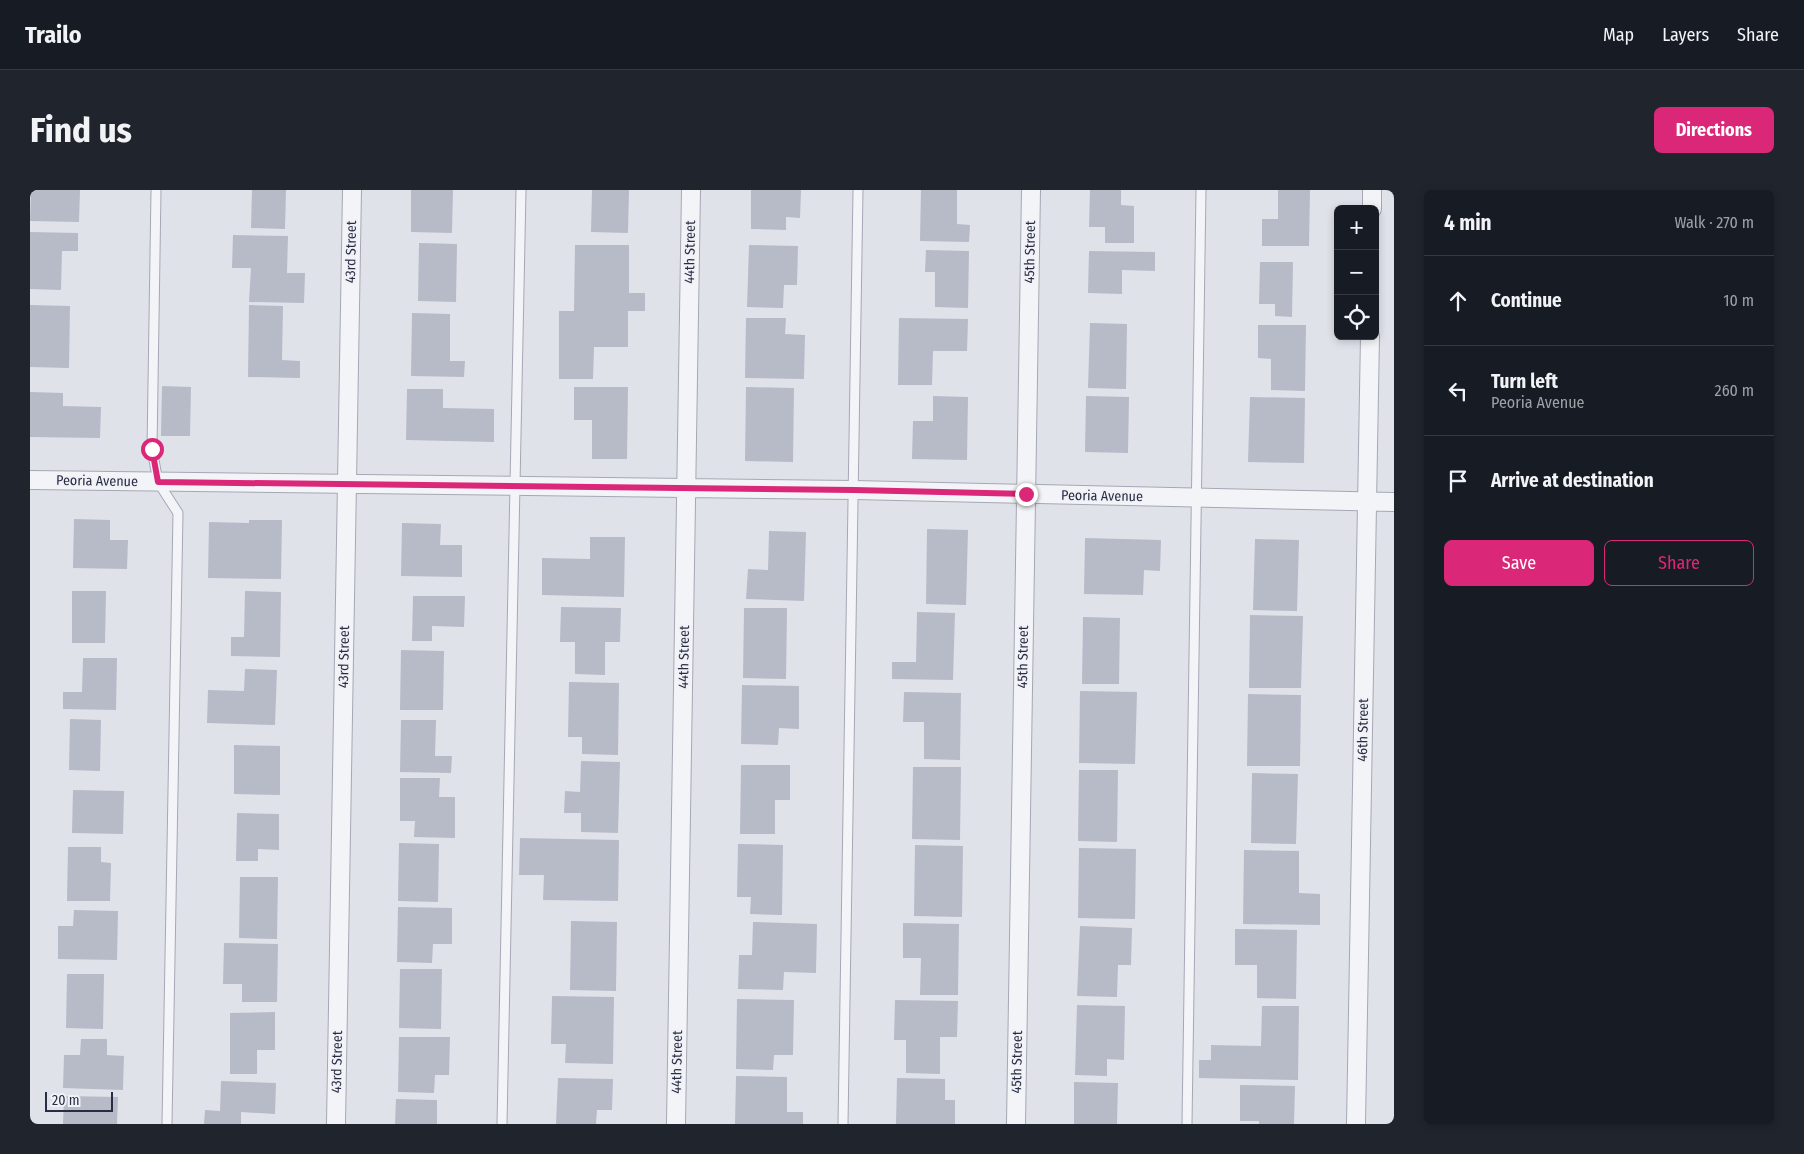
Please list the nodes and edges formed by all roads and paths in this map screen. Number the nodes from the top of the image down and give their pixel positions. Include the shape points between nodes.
1 (156, 190) edge
2 (352, 190) edge
3 (521, 190) edge
4 (691, 190) edge
5 (858, 190) edge
6 (1031, 190) edge
7 (1201, 190) edge
8 (1372, 190) edge
9 (1372, 205) edge
10 (1370, 340) edge
11 (30, 480) edge
12 (158, 482) junction
13 (347, 484) junction
14 (514, 486) junction
15 (687, 488) junction
16 (854, 490) junction
17 (1026, 494) junction
18 (1196, 498) junction
19 (1367, 502) junction
20 (1394, 502) edge
21 (167, 1124) edge
22 (336, 1124) edge
23 (502, 1124) edge
24 (676, 1124) edge
25 (843, 1124) edge
26 (1016, 1124) edge
27 (1187, 1124) edge
28 (1356, 1124) edge

1 - 12 lane via 152,449
2 - 13 street, 43rd Street
3 - 14 lane
4 - 15 street, 44th Street
5 - 16 lane
6 - 17 street, 45th Street
7 - 18 lane
8 - 9 street
10 - 19 street, 46th Street
11 - 12 street, Peoria Avenue
12 - 13 street, Peoria Avenue
12 - 21 lane via 178,513
13 - 14 street, Peoria Avenue
13 - 22 street, 43rd Street
14 - 15 street, Peoria Avenue
14 - 23 lane
15 - 16 street, Peoria Avenue
15 - 24 street, 44th Street
16 - 17 street, Peoria Avenue
16 - 25 lane
17 - 18 street, Peoria Avenue
17 - 26 street, 45th Street
18 - 19 street, Peoria Avenue
18 - 27 lane
19 - 20 street, Peoria Avenue
19 - 28 street, 46th Street

